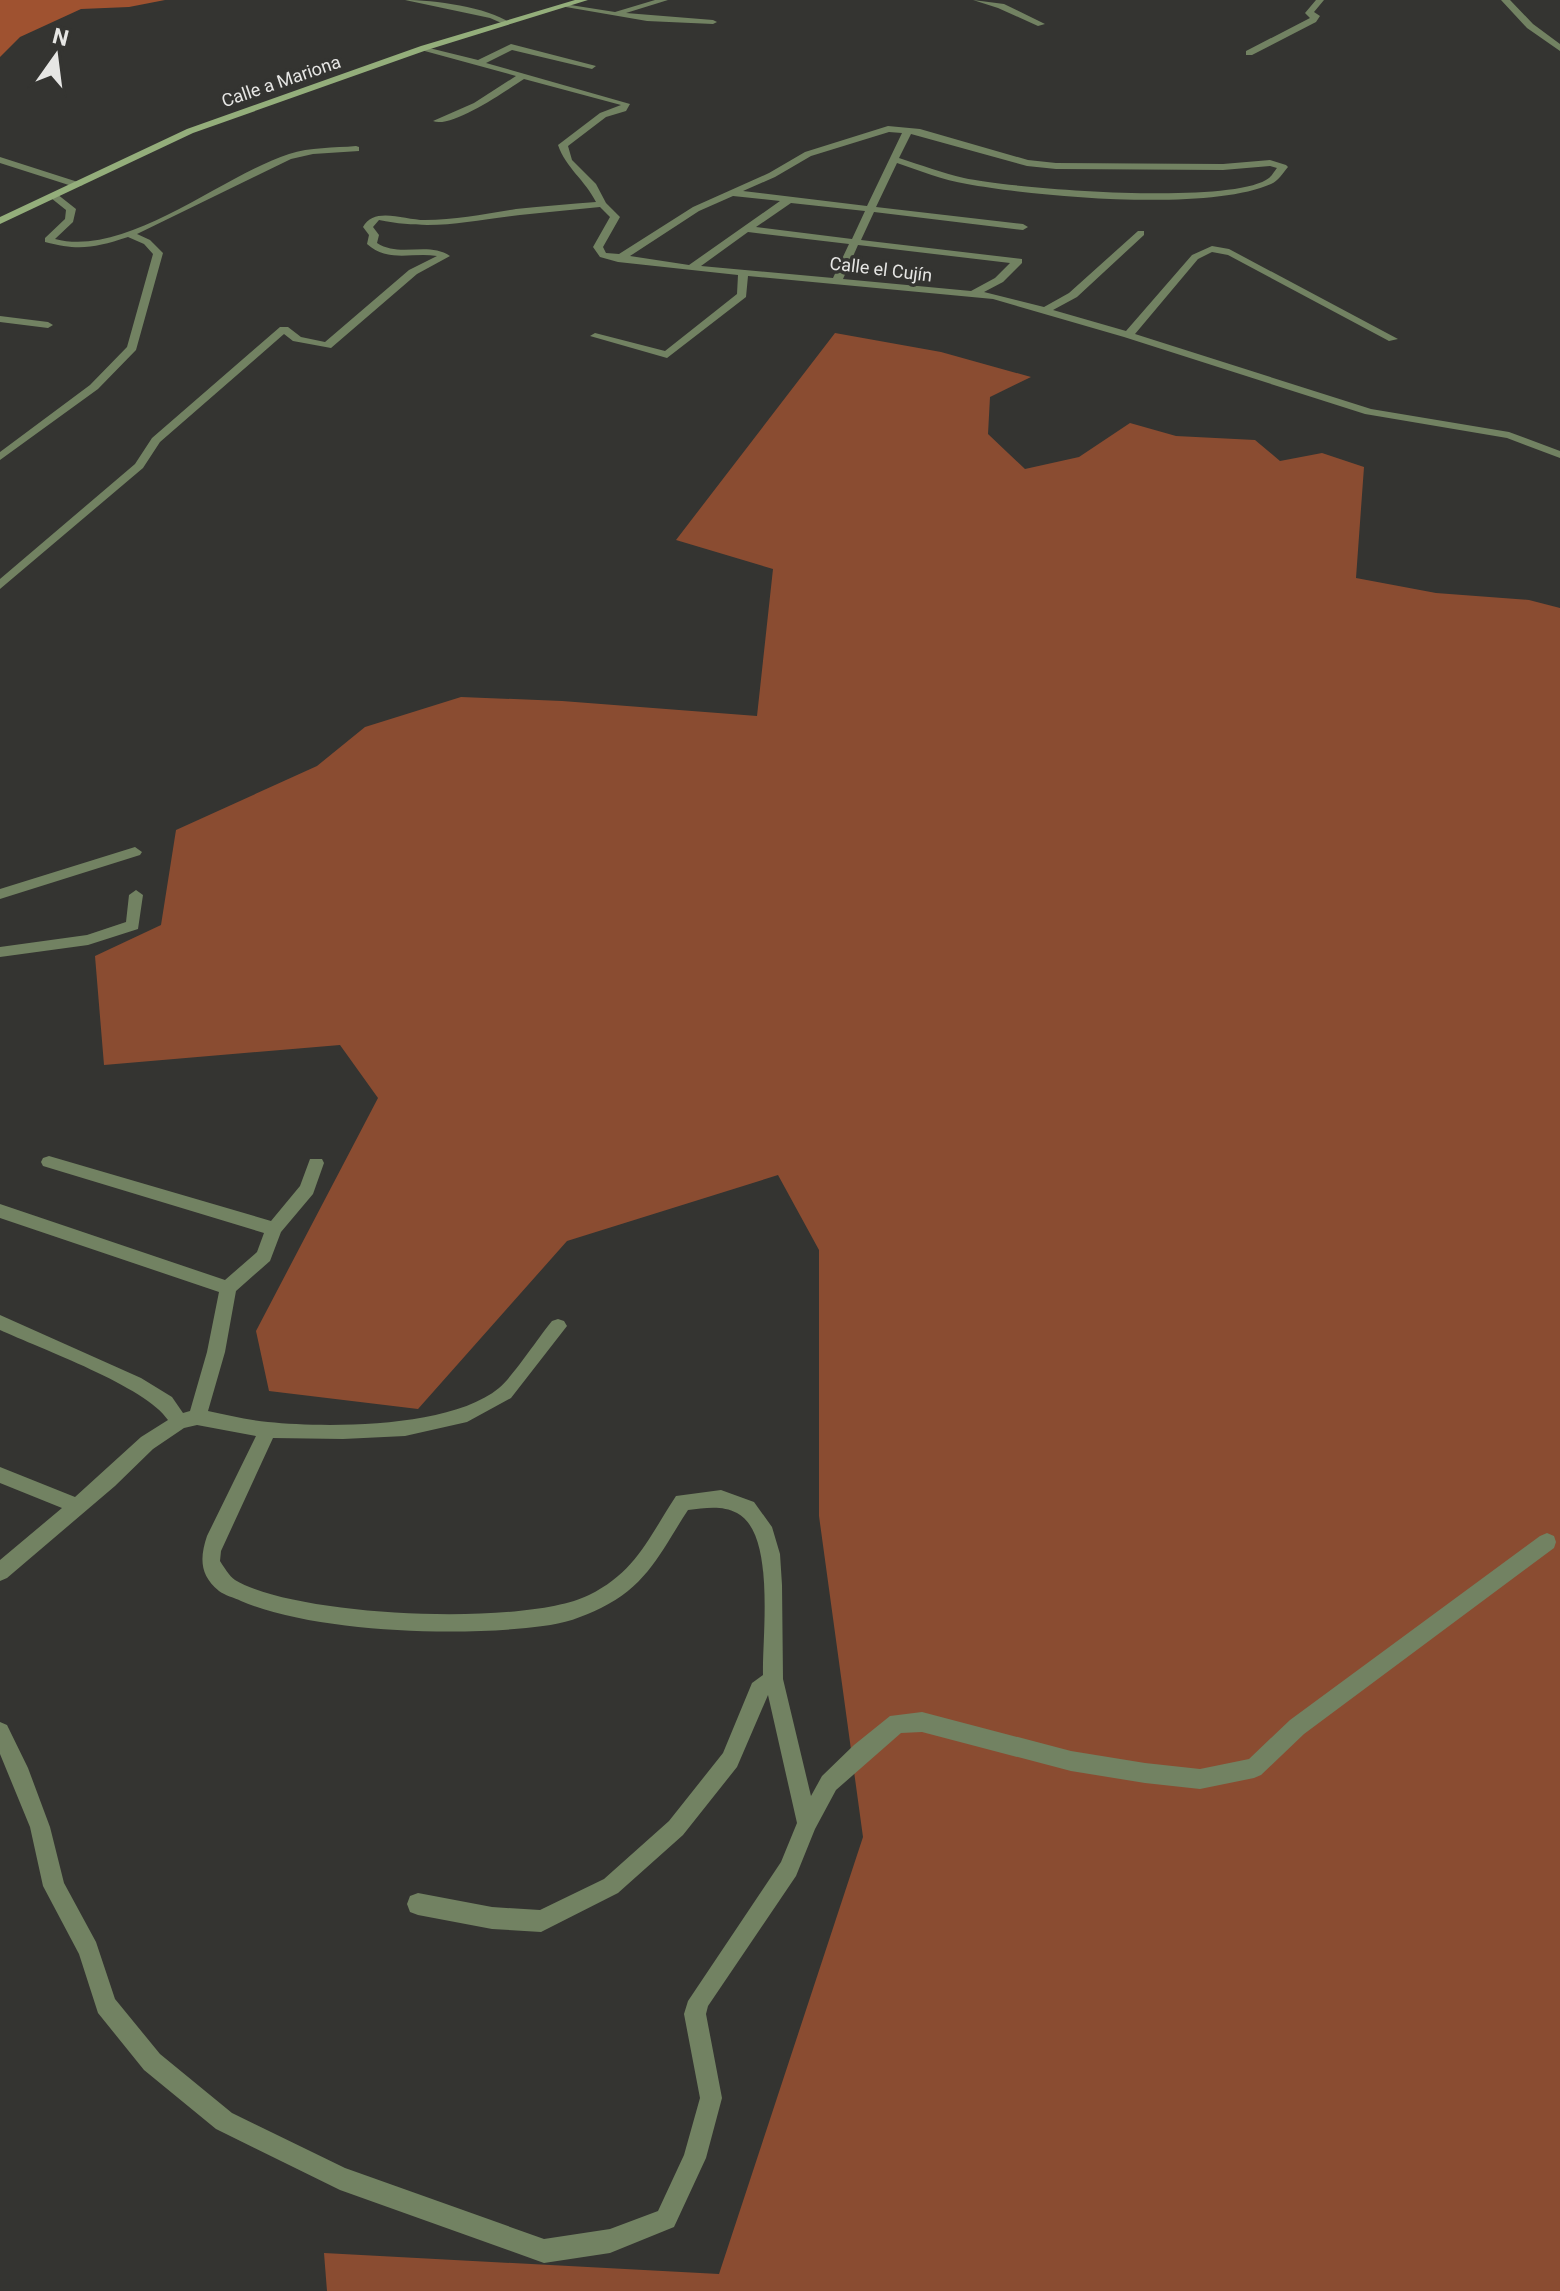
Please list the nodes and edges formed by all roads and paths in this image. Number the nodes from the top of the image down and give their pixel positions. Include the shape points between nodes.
1 (409, 0) edge
2 (584, 0) edge
3 (664, 0) edge
4 (977, 0) edge
5 (1320, 0) edge
6 (1505, 0) edge
7 (564, 6) junction
8 (617, 13) junction
9 (713, 22) dead end
10 (506, 23) junction
11 (1041, 24) dead end
12 (424, 48) junction
13 (1560, 48) edge
14 (1249, 53) dead end
15 (479, 63) junction
16 (524, 75) junction
17 (566, 86) junction
18 (437, 121) dead end
19 (908, 130) junction
20 (356, 149) dead end
21 (893, 159) junction
22 (0, 160) edge
23 (78, 185) junction
24 (732, 192) junction
25 (54, 196) junction
26 (788, 200) junction
27 (602, 204) junction
28 (870, 210) junction
29 (0, 221) edge
30 (1023, 227) dead end
31 (746, 229) junction
32 (1141, 233) dead end
33 (128, 234) junction
34 (853, 243) junction
35 (618, 259) junction
36 (691, 268) junction
37 (743, 273) junction
38 (837, 280) junction
39 (970, 295) junction
40 (1046, 310) junction
41 (0, 319) edge
42 (48, 325) dead end
43 (1128, 335) junction
44 (595, 336) dead end
45 (1393, 339) dead end
46 (1560, 455) edge
47 (0, 457) edge
48 (0, 585) edge
49 (135, 852) dead end
50 (0, 894) edge
51 (136, 895) dead end
52 (0, 952) edge
53 (49, 1162) dead end
54 (316, 1163) dead end
55 (0, 1211) edge
56 (274, 1229) junction
57 (228, 1288) junction
58 (0, 1322) edge
59 (558, 1326) dead end
60 (188, 1420) junction
61 (267, 1430) junction
62 (0, 1475) edge
63 (77, 1506) junction
64 (1547, 1542) dead end
65 (0, 1572) edge
66 (773, 1679) junction
67 (0, 1732) edge
68 (807, 1823) junction
69 (418, 1904) dead end

1 - 10 street
2 - 7 main road, Calle a Mariona
3 - 8 street
4 - 11 street
5 - 14 street via 1309,13 1316,16 1313,20
6 - 13 street
7 - 8 street
7 - 10 main road, Calle a Mariona
8 - 9 street
10 - 12 main road, Calle a Mariona
12 - 15 street
12 - 23 main road, Calle a Mariona via 190,131
15 - 16 street
15 - 17 street via 511,47 592,66
16 - 17 street
16 - 18 street via 477,105
17 - 27 street via 627,106 603,115 563,145 568,161 593,186
19 - 21 street
19 - 21 street via 1056,166 1283,167 1272,180 1256,186 1140,197 965,181
19 - 24 street via 875,131 808,154
20 - 33 street via 291,155
21 - 28 street
22 - 23 street
23 - 25 main road, Calle a Mariona
24 - 26 street
24 - 35 street via 671,222
25 - 29 main road, Calle a Mariona
25 - 33 street via 71,209 70,220 48,240 84,246
26 - 28 street
26 - 31 street
27 - 35 street via 615,219 598,249
27 - 48 street via 451,223 378,217 371,221 368,227 377,248 445,256 413,272 327,346 297,339 284,329 156,440 139,466
28 - 30 street
28 - 34 street
31 - 34 street
31 - 36 street
32 - 40 street via 1073,295
33 - 47 street via 158,253 132,348 94,387
34 - 38 street
34 - 39 street via 1018,261 999,280
35 - 36 street, Calle el Cujín
36 - 37 street, Calle el Cujín
37 - 38 street, Calle el Cujín
37 - 44 street via 742,295 667,355
38 - 39 street, Calle el Cujín
39 - 40 street, Calle el Cujín
40 - 43 street, Calle el Cujín
41 - 42 street
43 - 45 street via 1195,257 1217,249
43 - 46 street, Calle el Cujín via 1369,412 1509,435
49 - 50 street
51 - 52 street via 133,925 88,940
53 - 56 street
54 - 56 street via 307,1189
55 - 57 street
56 - 57 street via 264,1256
57 - 60 street via 216,1352
58 - 60 street via 135,1383
59 - 61 street via 505,1393 461,1417 405,1428
60 - 61 street
60 - 63 street via 147,1443
61 - 66 street via 211,1543 210,1566 221,1584 346,1619 478,1622 571,1612 609,1595 643,1567 683,1502 733,1500 753,1510 769,1539
62 - 63 street
63 - 65 street
64 - 68 street via 1297,1727 1254,1768 1200,1779 1145,1773 1071,1761 922,1722 897,1723 829,1783
66 - 68 street
66 - 69 street via 759,1690 730,1760 676,1828 611,1886 541,1921
67 - 68 street via 40,1827 54,1886 88,1950 106,2005 152,2062 224,2121 305,2161 426,2211 544,2251 610,2241 666,2219 695,2158 711,2098 695,2014 699,2001 789,1869

